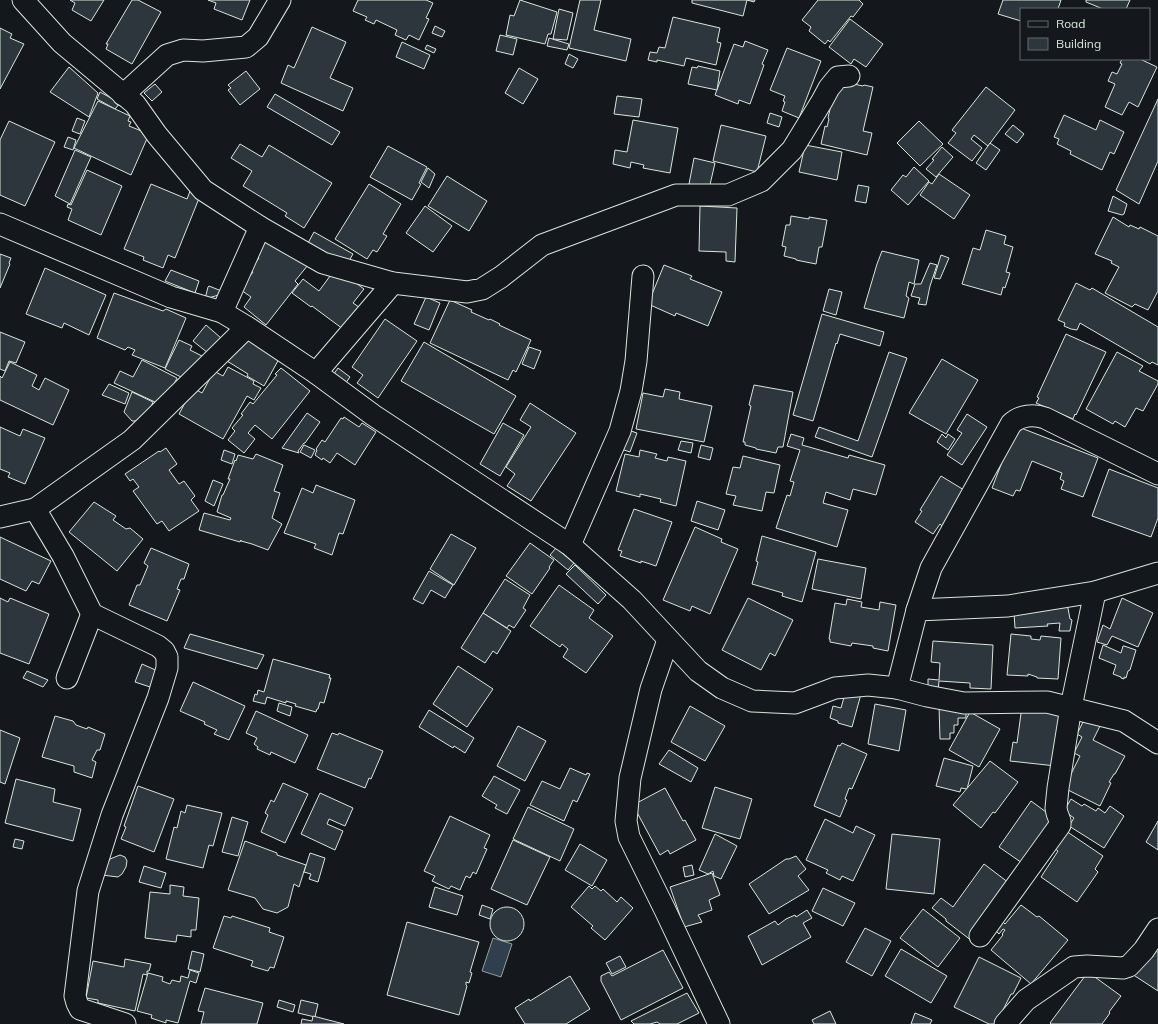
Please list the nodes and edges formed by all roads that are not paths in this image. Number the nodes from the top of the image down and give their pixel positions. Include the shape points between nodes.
1 (23, 0) edge
2 (280, 0) edge
3 (849, 76) dead end
4 (123, 95) junction
5 (0, 224) edge
6 (260, 227) junction
7 (643, 276) dead end
8 (393, 283) junction
9 (222, 312) junction
10 (247, 327) junction
11 (316, 373) junction
12 (1158, 474) edge
13 (35, 509) junction
14 (0, 518) edge
15 (570, 544) junction
16 (1158, 573) edge
17 (1095, 592) junction
18 (917, 610) junction
19 (92, 614) junction
20 (668, 640) junction
21 (67, 678) dead end
22 (897, 688) junction
23 (1072, 708) junction
24 (1158, 743) edge
25 (1158, 929) edge
26 (980, 936) dead end
27 (79, 1016) edge
28 (125, 1024) edge
29 (719, 1024) edge
30 (1005, 1024) edge

1 - 4 street via 62,43
2 - 4 street via 258,37 246,46 183,50 167,54
3 - 8 street via 838,77 792,150 761,181 728,195 676,195 542,245 482,289 467,292
4 - 6 street via 135,104 157,135 204,190
5 - 9 street via 171,297
6 - 8 street via 323,263
6 - 9 street
7 - 15 street via 631,391 620,431
8 - 11 street
9 - 10 street
10 - 11 street
10 - 13 street via 132,440
11 - 15 street via 373,415
12 - 18 street via 1045,418 1030,416 1016,419 931,568
13 - 14 street
13 - 19 street via 63,556
15 - 20 street via 632,600
16 - 17 street
17 - 18 street via 1008,606
17 - 23 street
18 - 22 street
19 - 21 street
19 - 27 street via 158,646 164,650 168,658 158,698 112,815 88,891 75,996
20 - 22 street via 698,671 722,688 752,701 796,703 835,688 868,685
20 - 29 street via 651,689 630,778 626,821 629,837
22 - 23 street via 964,703 1047,702
23 - 24 street via 1124,721
23 - 26 street via 1056,796 1060,825
25 - 30 street via 1129,966 1074,967 1026,1000
27 - 28 street

